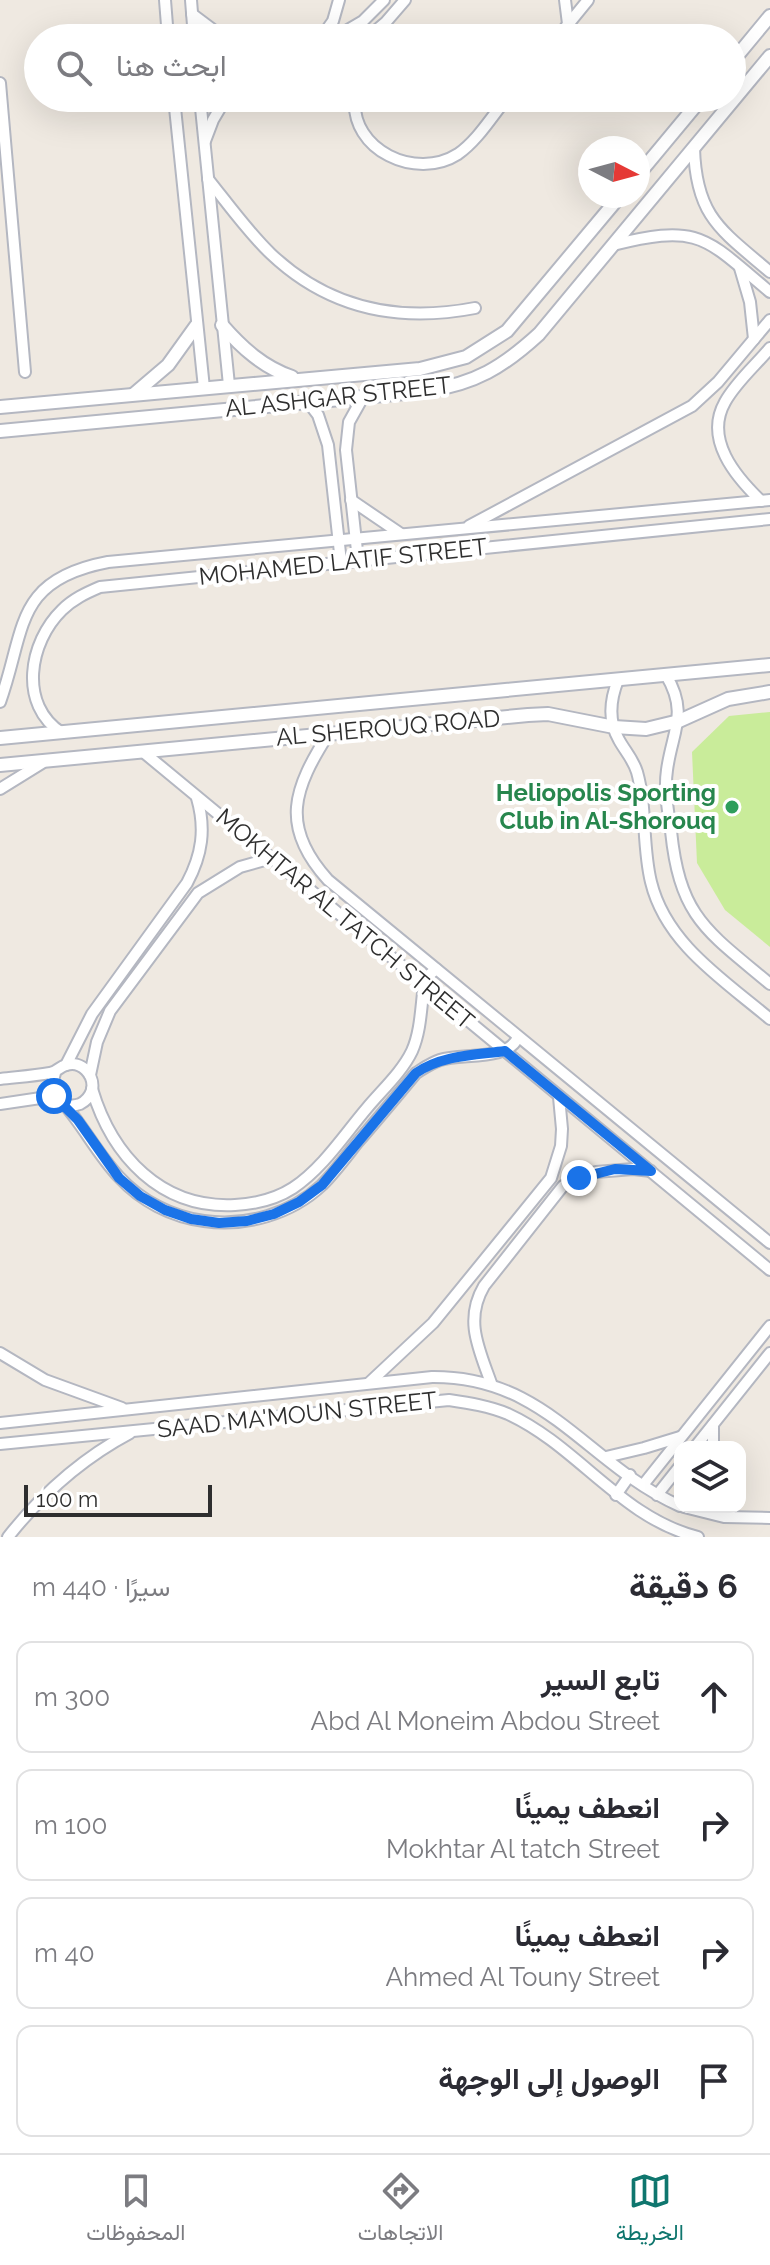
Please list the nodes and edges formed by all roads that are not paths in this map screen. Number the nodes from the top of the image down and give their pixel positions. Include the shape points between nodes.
1 (165, 0) edge
2 (191, 0) edge
3 (339, 0) edge
4 (384, 0) edge
5 (405, 0) edge
6 (565, 0) edge
7 (588, 0) edge
8 (192, 14) junction
9 (770, 16) edge
10 (167, 24) edge
11 (193, 24) edge
12 (205, 24) edge
13 (331, 24) edge
14 (358, 24) edge
15 (384, 24) edge
16 (568, 24) joint
17 (746, 45) edge
18 (770, 56) edge
19 (0, 83) edge
20 (746, 85) edge
21 (0, 94) edge
22 (175, 112) edge
23 (201, 112) edge
24 (218, 112) edge
25 (355, 112) edge
26 (496, 112) edge
27 (690, 112) edge
28 (724, 112) edge
29 (204, 142) junction
30 (694, 148) junction
31 (650, 161) edge
32 (208, 179) junction
33 (610, 208) edge
34 (613, 245) junction
35 (753, 258) junction
36 (770, 259) edge
37 (739, 266) junction
38 (770, 272) edge
39 (543, 289) junction
40 (770, 292) edge
41 (563, 306) junction
42 (475, 308) dead end
43 (770, 320) edge
44 (222, 325) junction
45 (196, 326) junction
46 (754, 339) junction
47 (770, 348) edge
48 (25, 372) dead end
49 (299, 379) junction
50 (229, 385) junction
51 (204, 388) junction
52 (133, 394) junction
53 (363, 397) junction
54 (71, 400) junction
55 (308, 402) junction
56 (0, 407) edge
57 (73, 424) junction
58 (0, 431) edge
59 (351, 500) junction
60 (765, 500) edge
61 (768, 521) edge
62 (464, 529) junction
63 (402, 535) junction
64 (355, 539) junction
65 (338, 541) junction
66 (358, 560) junction
67 (341, 562) junction
68 (770, 665) edge
69 (666, 675) junction
70 (618, 680) junction
71 (770, 692) edge
72 (0, 702) edge
73 (679, 721) junction
74 (614, 727) junction
75 (62, 733) junction
76 (329, 733) junction
77 (0, 738) edge
78 (142, 751) junction
79 (47, 760) junction
80 (0, 765) edge
81 (0, 789) edge
82 (197, 796) junction
83 (272, 858) junction
84 (339, 889) junction
85 (326, 903) junction
86 (436, 969) junction
87 (770, 984) edge
88 (424, 985) junction
89 (770, 1019) edge
90 (518, 1037) junction
91 (505, 1051) junction
92 (66, 1065) junction
93 (55, 1073) junction
94 (90, 1075) junction
95 (0, 1079) edge
96 (92, 1089) junction
97 (54, 1096) junction
98 (559, 1097) junction
99 (0, 1104) edge
100 (64, 1104) junction
101 (613, 1114) junction
102 (601, 1129) junction
103 (651, 1171) junction
104 (770, 1243) edge
105 (485, 1261) junction
106 (770, 1270) edge
107 (496, 1271) junction
108 (770, 1326) edge
109 (0, 1353) edge
110 (770, 1353) edge
111 (491, 1383) junction
112 (368, 1384) junction
113 (128, 1409) junction
114 (0, 1423) edge
115 (713, 1425) junction
116 (134, 1430) junction
117 (682, 1436) junction
118 (700, 1441) edge
119 (713, 1441) edge
120 (0, 1444) edge
121 (606, 1457) junction
122 (674, 1474) edge
123 (630, 1475) junction
124 (643, 1485) junction
125 (616, 1495) junction
126 (657, 1495) junction
127 (674, 1502) edge
128 (709, 1513) edge
129 (743, 1513) edge
130 (770, 1518) edge
131 (748, 1519) junction
132 (660, 1524) junction
133 (8, 1537) edge
134 (666, 1537) edge
135 (698, 1537) edge

1 - 10 street
2 - 8 street
3 - 13 street
4 - 14 street
5 - 15 street
6 - 16 street
7 - 16 street
8 - 11 street
8 - 12 street
9 - 17 street
18 - 20 street, AL ASHGAR STREET
19 - 21 street
21 - 48 street
22 - 45 street
23 - 29 street
24 - 29 street
25 - 26 street via 377,149 392,158 424,164 457,154
27 - 31 street
28 - 30 street, AL ASHGAR STREET
29 - 32 street
30 - 34 street, AL ASHGAR STREET
30 - 35 street via 703,204
32 - 42 street via 269,252 338,299 406,314
32 - 44 street
33 - 39 street, AL ASHGAR STREET
34 - 37 street via 680,234 713,244
34 - 41 street, AL ASHGAR STREET
35 - 36 street
35 - 38 street
37 - 40 street
37 - 46 street
39 - 41 street
39 - 49 street, AL ASHGAR STREET via 507,331 466,357 420,369
41 - 53 street, AL ASHGAR STREET via 519,352 476,379 452,387
43 - 46 street
44 - 49 street via 256,358
44 - 50 street
45 - 51 street
45 - 52 street via 168,365
46 - 62 street via 692,406
47 - 60 street via 726,400 718,430 736,474
49 - 50 street, AL ASHGAR STREET
50 - 51 street, AL ASHGAR STREET
51 - 52 street, AL ASHGAR STREET
52 - 54 street, AL ASHGAR STREET
53 - 55 street, AL ASHGAR STREET
53 - 59 street via 346,436
54 - 56 street, AL ASHGAR STREET
54 - 57 street
55 - 57 street, AL ASHGAR STREET
55 - 65 street via 324,429
57 - 58 street, AL ASHGAR STREET
59 - 63 street
59 - 64 street
60 - 62 street, MOHAMED LATIF STREET
61 - 66 street, MOHAMED LATIF STREET
62 - 63 street, MOHAMED LATIF STREET
63 - 64 street, MOHAMED LATIF STREET
64 - 65 street, MOHAMED LATIF STREET
64 - 66 street
65 - 67 street
65 - 72 street, MOHAMED LATIF STREET via 108,562 62,577 27,610
66 - 67 street, MOHAMED LATIF STREET
67 - 75 street, MOHAMED LATIF STREET via 121,584 80,596 49,626 34,667 39,707
68 - 69 street, AL SHEROUQ ROAD
69 - 70 street, AL SHEROUQ ROAD
69 - 73 street
70 - 74 street via 612,699
70 - 75 street, AL SHEROUQ ROAD
71 - 73 street, AL SHEROUQ ROAD via 728,699
73 - 74 street, AL SHEROUQ ROAD via 646,729
73 - 87 street via 666,788 678,879 703,925
74 - 76 street, AL SHEROUQ ROAD via 573,717 528,715
74 - 89 street via 638,774 651,882 666,920 692,953
75 - 77 street, AL SHEROUQ ROAD
76 - 78 street, AL SHEROUQ ROAD
76 - 84 street, MOKHTAR AL TATCH STREET via 302,781 298,824 313,864
78 - 79 street, AL SHEROUQ ROAD
78 - 82 street, MOKHTAR AL TATCH STREET
79 - 80 street, AL SHEROUQ ROAD
79 - 81 street
82 - 83 street, MOKHTAR AL TATCH STREET
82 - 92 street via 203,831 196,867 92,1014
83 - 85 street, MOKHTAR AL TATCH STREET
83 - 94 street via 240,867 198,893 110,1011
84 - 85 street
84 - 86 street, MOKHTAR AL TATCH STREET
85 - 88 street, MOKHTAR AL TATCH STREET
86 - 88 street
86 - 90 street, MOKHTAR AL TATCH STREET
88 - 91 street, MOKHTAR AL TATCH STREET
88 - 96 street via 417,1038 405,1062 316,1169 269,1199 245,1205 197,1203 153,1183 119,1149
90 - 91 street
90 - 101 street, MOKHTAR AL TATCH STREET
91 - 98 street, MOKHTAR AL TATCH STREET
91 - 100 street via 428,1065 322,1185 287,1208 247,1221 191,1219 140,1196 119,1178
92 - 93 street
92 - 94 street via 79,1065
93 - 95 street
93 - 97 street
94 - 96 street
96 - 100 street via 85,1101
97 - 99 street
97 - 100 street
98 - 102 street, MOKHTAR AL TATCH STREET
98 - 105 street via 562,1138 551,1178
101 - 102 street
101 - 104 street, MOKHTAR AL TATCH STREET
102 - 103 street, MOKHTAR AL TATCH STREET
103 - 106 street, MOKHTAR AL TATCH STREET
103 - 107 street via 606,1171 563,1186
105 - 107 street
105 - 112 street via 433,1323
107 - 111 street via 477,1298 472,1325
108 - 117 street
109 - 113 street via 45,1380
110 - 115 street
111 - 112 street, SAAD MA'MOUN STREET via 442,1377
111 - 121 street, SAAD MA'MOUN STREET via 537,1405
112 - 113 street, SAAD MA'MOUN STREET
113 - 114 street, SAAD MA'MOUN STREET
115 - 118 street
115 - 119 street
116 - 120 street, SAAD MA'MOUN STREET
116 - 125 street, SAAD MA'MOUN STREET via 449,1400 479,1404 534,1429
116 - 133 street via 56,1484
117 - 121 street
117 - 124 street
121 - 123 street, SAAD MA'MOUN STREET
122 - 126 street
123 - 124 street, SAAD MA'MOUN STREET
123 - 125 street
124 - 126 street, SAAD MA'MOUN STREET
125 - 132 street, SAAD MA'MOUN STREET
126 - 127 street, SAAD MA'MOUN STREET
128 - 131 street, SAAD MA'MOUN STREET
129 - 131 street
130 - 131 street, SAAD MA'MOUN STREET
132 - 134 street
132 - 135 street, SAAD MA'MOUN STREET

